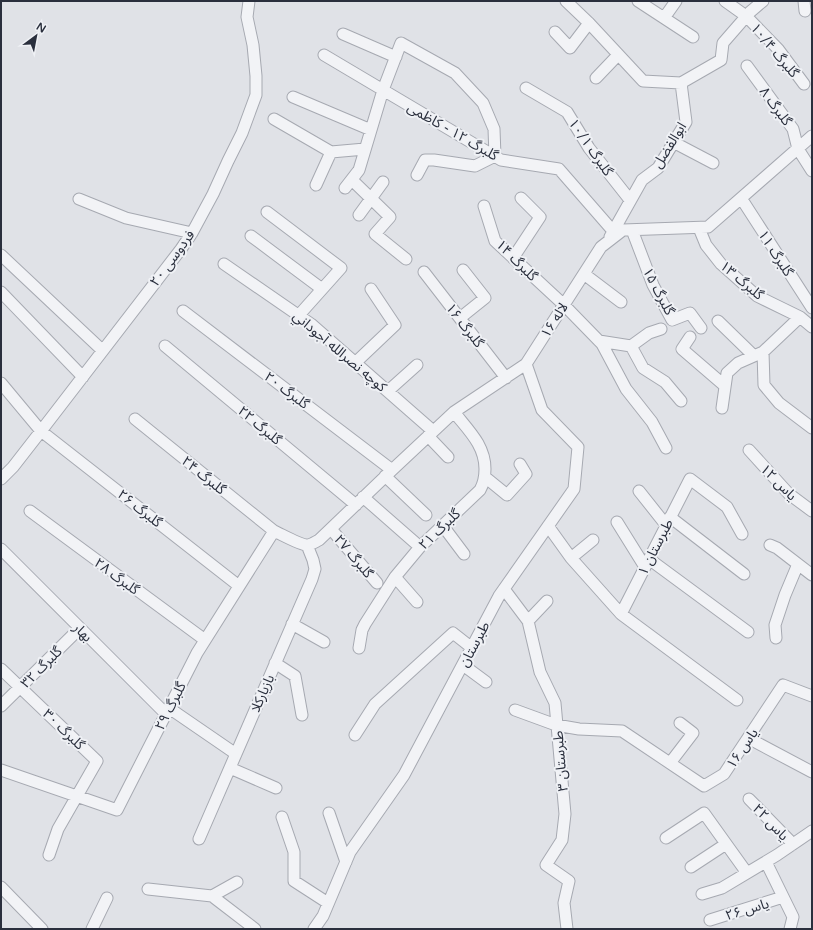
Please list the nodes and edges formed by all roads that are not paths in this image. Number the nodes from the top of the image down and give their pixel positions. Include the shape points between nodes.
1 (249, 1) edge
2 (566, 1) edge
3 (638, 1) edge
4 (676, 1) edge
5 (725, 1) edge
6 (763, 1) edge
7 (746, 16) junction
8 (664, 18) junction
9 (589, 23) junction
10 (555, 32) dead end
11 (343, 34) dead end
12 (693, 36) dead end
13 (324, 55) dead end
14 (618, 55) junction
15 (396, 57) junction
16 (747, 66) dead end
17 (596, 78) dead end
18 (681, 82) junction
19 (804, 84) dead end
20 (526, 88) dead end
21 (383, 90) junction
22 (293, 97) dead end
23 (274, 120) dead end
24 (371, 130) junction
25 (812, 136) edge
26 (673, 142) junction
27 (365, 149) junction
28 (798, 149) junction
29 (331, 152) junction
30 (495, 156) junction
31 (713, 163) dead end
32 (812, 171) edge
33 (417, 175) dead end
34 (384, 182) dead end
35 (316, 185) dead end
36 (521, 198) dead end
37 (741, 198) junction
38 (79, 199) dead end
39 (371, 199) junction
40 (630, 200) junction
41 (484, 206) dead end
42 (267, 212) dead end
43 (359, 215) dead end
44 (699, 228) junction
45 (632, 230) junction
46 (192, 232) junction
47 (613, 232) junction
48 (251, 236) dead end
49 (607, 242) junction
50 (1, 255) edge
51 (513, 258) junction
52 (406, 259) dead end
53 (224, 264) dead end
54 (463, 270) dead end
55 (424, 272) dead end
56 (584, 274) junction
57 (322, 289) junction
58 (371, 289) dead end
59 (1, 292) edge
60 (621, 302) dead end
61 (564, 305) junction
62 (812, 308) edge
63 (183, 311) dead end
64 (298, 315) junction
65 (800, 317) junction
66 (460, 318) junction
67 (718, 321) dead end
68 (812, 327) edge
69 (700, 328) dead end
70 (661, 329) dead end
71 (690, 337) dead end
72 (599, 341) junction
73 (164, 346) dead end
74 (631, 346) junction
75 (102, 350) junction
76 (758, 354) junction
77 (355, 363) junction
78 (526, 364) junction
79 (417, 365) dead end
80 (83, 377) junction
81 (506, 378) junction
82 (1, 383) edge
83 (725, 386) junction
84 (388, 391) junction
85 (681, 401) dead end
86 (722, 408) dead end
87 (454, 412) junction
88 (134, 419) dead end
89 (812, 428) edge
90 (41, 431) junction
91 (431, 434) junction
92 (666, 448) dead end
93 (749, 450) dead end
94 (448, 458) dead end
95 (520, 464) dead end
96 (388, 473) junction
97 (485, 476) junction
98 (1, 479) edge
99 (639, 491) dead end
100 (359, 501) junction
101 (30, 511) dead end
102 (812, 511) edge
103 (426, 516) dead end
104 (668, 521) junction
105 (617, 522) dead end
106 (443, 526) junction
107 (548, 526) junction
108 (331, 529) junction
109 (274, 531) junction
110 (742, 534) dead end
111 (593, 540) dead end
112 (307, 545) junction
113 (770, 545) dead end
114 (420, 547) junction
115 (1, 549) edge
116 (464, 554) dead end
117 (571, 558) junction
118 (647, 563) junction
119 (798, 564) junction
120 (744, 574) dead end
121 (812, 575) edge
122 (395, 576) junction
123 (377, 583) dead end
124 (239, 586) junction
125 (504, 590) junction
126 (547, 601) dead end
127 (417, 602) dead end
128 (621, 614) junction
129 (528, 621) junction
130 (292, 624) junction
131 (80, 628) junction
132 (748, 632) dead end
133 (776, 638) dead end
134 (205, 640) junction
135 (324, 642) dead end
136 (359, 648) dead end
137 (472, 648) junction
138 (275, 663) junction
139 (463, 665) junction
140 (1, 669) edge
141 (486, 682) dead end
142 (20, 687) junction
143 (812, 696) edge
144 (737, 700) dead end
145 (1, 706) edge
146 (515, 710) dead end
147 (168, 711) junction
148 (302, 715) dead end
149 (680, 723) dead end
150 (556, 724) junction
151 (355, 735) dead end
152 (748, 738) junction
153 (236, 754) junction
154 (670, 763) junction
155 (230, 768) junction
156 (1, 770) edge
157 (812, 772) edge
158 (276, 788) dead end
159 (76, 796) junction
160 (749, 799) dead end
161 (329, 813) dead end
162 (282, 817) dead end
163 (812, 831) edge
164 (666, 838) dead end
165 (199, 839) dead end
166 (726, 844) junction
167 (793, 844) junction
168 (49, 855) dead end
169 (346, 862) junction
170 (766, 862) junction
171 (691, 867) dead end
172 (747, 873) junction
173 (237, 882) dead end
174 (1, 887) edge
175 (148, 889) dead end
176 (702, 894) dead end
177 (212, 896) junction
178 (783, 897) junction
179 (107, 898) dead end
180 (328, 903) junction
181 (710, 920) dead end
182 (42, 929) edge
183 (92, 929) edge
184 (255, 929) edge
185 (314, 929) edge
186 (567, 929) edge
187 (790, 929) edge

1 - 46 street, فردوسی ۲۰ via 247,18 253,45 256,95 242,133
2 - 9 street
3 - 8 street
4 - 8 street
5 - 7 street, گلبرگ ۱۰/۴
6 - 7 street
7 - 18 street via 723,43 721,60
7 - 19 street, گلبرگ ۱۰/۴ via 778,49
8 - 12 street
9 - 10 street via 570,48
9 - 14 street
11 - 15 street
13 - 21 street, گلبرگ ۱۲ - کاظمی
14 - 17 street
14 - 18 street via 642,81
15 - 21 street
15 - 30 street via 401,43 455,73 483,103 494,129
16 - 28 street, گلبرگ ۸ via 793,129
18 - 26 street, ابوالفضل via 686,122
20 - 40 street, گلبرگ ۱۰/۱ via 567,112 589,148
21 - 24 street
21 - 30 street, گلبرگ ۱۲ - کاظمی
22 - 24 street
23 - 29 street
24 - 27 street
25 - 28 street, لاله ۱۶
26 - 31 street
26 - 40 street, ابوالفضل via 658,168 642,180
27 - 29 street
27 - 39 street via 359,170 348,184
28 - 32 street, گلبرگ ۸
28 - 37 street, لاله ۱۶
29 - 35 street
30 - 33 street via 475,166 425,160
30 - 47 street, گلبرگ ۱۲ - کاظمی via 501,160 559,169
34 - 39 street
36 - 51 street via 540,218
37 - 44 street, لاله ۱۶ via 708,227
37 - 62 street, گلبرگ ۱۱
38 - 46 street via 126,218
39 - 43 street
39 - 52 street via 390,217 375,234
40 - 47 street, ابوالفضل
41 - 51 street, گلبرگ ۱۴ via 495,241
42 - 57 street via 340,268
44 - 45 street, لاله ۱۶
44 - 65 street, گلبرگ ۱۳ via 706,245 721,264 757,296
45 - 49 street, لاله ۱۶ via 623,230
45 - 69 street, گلبرگ ۱۵ via 653,285 672,320 690,313
46 - 75 street, فردوسی ۲۰
47 - 49 street, ابوالفضل
48 - 57 street
49 - 56 street, لاله ۱۶ via 600,247
50 - 75 street
51 - 61 street, گلبرگ ۱۴
53 - 64 street, كوچه نصرالله آجوداني
54 - 66 street via 485,298
55 - 66 street, گلبرگ ۱۶
56 - 60 street
56 - 61 street, لاله ۱۶
57 - 64 street
58 - 77 street via 395,325
59 - 80 street
61 - 72 street, گلبرگ ۱۴
61 - 78 street, لاله ۱۶
63 - 96 street, گلبرگ ۲۰
64 - 77 street, كوچه نصرالله آجوداني
65 - 68 street, گلبرگ ۱۳
65 - 76 street
66 - 81 street, گلبرگ ۱۶
67 - 76 street
70 - 74 street via 649,333
71 - 83 street via 682,349
72 - 74 street
72 - 92 street, گلبرگ ۱۴ via 626,389 652,422
73 - 100 street, گلبرگ ۲۲
74 - 85 street via 643,368 665,382
75 - 80 street, فردوسی ۲۰
76 - 83 street via 738,362 727,373
76 - 89 street via 764,385 779,403
77 - 84 street, كوچه نصرالله آجوداني
78 - 81 street, لاله ۱۶
78 - 107 street, طبرستان via 542,410 578,447 574,489
79 - 84 street
80 - 90 street, فردوسی ۲۰
81 - 87 street, لاله ۱۶
82 - 90 street, گلبرگ ۲۶
83 - 86 street
84 - 91 street, كوچه نصرالله آجوداني
87 - 91 street, لاله ۱۶
87 - 97 street via 482,449
88 - 109 street, گلبرگ ۲۴
90 - 98 street, فردوسی ۲۰
90 - 124 street, گلبرگ ۲۶
91 - 94 street, كوچه نصرالله آجوداني
91 - 96 street, لاله ۱۶
93 - 102 street, یاس ۱۲ via 789,494
95 - 97 street via 526,474 507,495
96 - 100 street, لاله ۱۶
96 - 103 street, گلبرگ ۲۰
97 - 106 street, گلبرگ ۲۱ via 480,490
99 - 104 street
100 - 108 street, لاله ۱۶
100 - 114 street, گلبرگ ۲۲
101 - 134 street, گلبرگ ۲۸
104 - 110 street, طبرستان ۱ via 690,479 727,507
104 - 118 street, طبرستان ۱
104 - 120 street
105 - 118 street
106 - 114 street, گلبرگ ۲۱
106 - 116 street
107 - 117 street
107 - 125 street, طبرستان
108 - 112 street, لاله ۱۶ via 319,540
108 - 123 street, گلبرگ ۲۷
109 - 112 street
109 - 124 street, گلبرگ ۲۹
111 - 117 street
112 - 130 street, بازیارکلا via 315,569
113 - 119 street
114 - 122 street, گلبرگ ۲۱
115 - 131 street, بهار
117 - 128 street
118 - 128 street, طبرستان ۱
118 - 132 street
119 - 121 street
119 - 133 street via 775,625
122 - 127 street
122 - 136 street, گلبرگ ۲۱ via 364,624
124 - 134 street, گلبرگ ۲۹
125 - 129 street, طبرستان ۳
125 - 137 street, طبرستان
126 - 129 street
128 - 144 street
129 - 150 street, طبرستان ۳ via 540,672 555,703
130 - 135 street
130 - 138 street, بازیارکلا
131 - 142 street, گلبرگ ۳۲
131 - 147 street, بهار
134 - 147 street, گلبرگ ۲۹
137 - 139 street, طبرستان
137 - 151 street via 453,633 375,704
138 - 148 street via 295,676
138 - 153 street, بازیارکلا
139 - 141 street
139 - 169 street, طبرستان via 404,776 350,852
140 - 142 street, گلبرگ ۳۰
142 - 145 street, گلبرگ ۳۲
142 - 159 street, گلبرگ ۳۰ via 97,761
143 - 152 street, یاس ۱۶ via 783,685
146 - 150 street
147 - 153 street, بهار
147 - 159 street, گلبرگ ۲۹ via 117,810
149 - 154 street via 693,733
150 - 154 street, یاس ۱۶ via 580,729 622,731
150 - 186 street, طبرستان ۳ via 565,814 562,840 546,865 569,882 564,903
152 - 154 street, یاس ۱۶ via 724,774 704,786
152 - 157 street
153 - 155 street, بازیارکلا
155 - 158 street
155 - 165 street, بازیارکلا
156 - 159 street, گلبرگ ۲۹
159 - 168 street via 58,829
160 - 167 street, یاس ۲۲
161 - 169 street
162 - 180 street via 294,852 294,881
163 - 167 street
164 - 166 street via 704,813
166 - 171 street
166 - 172 street
167 - 170 street
169 - 180 street, طبرستان
170 - 172 street
170 - 178 street
172 - 176 street via 722,888
173 - 177 street
174 - 182 street
175 - 177 street
177 - 184 street
178 - 181 street, یاس ۲۶
178 - 187 street via 793,917
179 - 183 street
180 - 185 street, طبرستان

